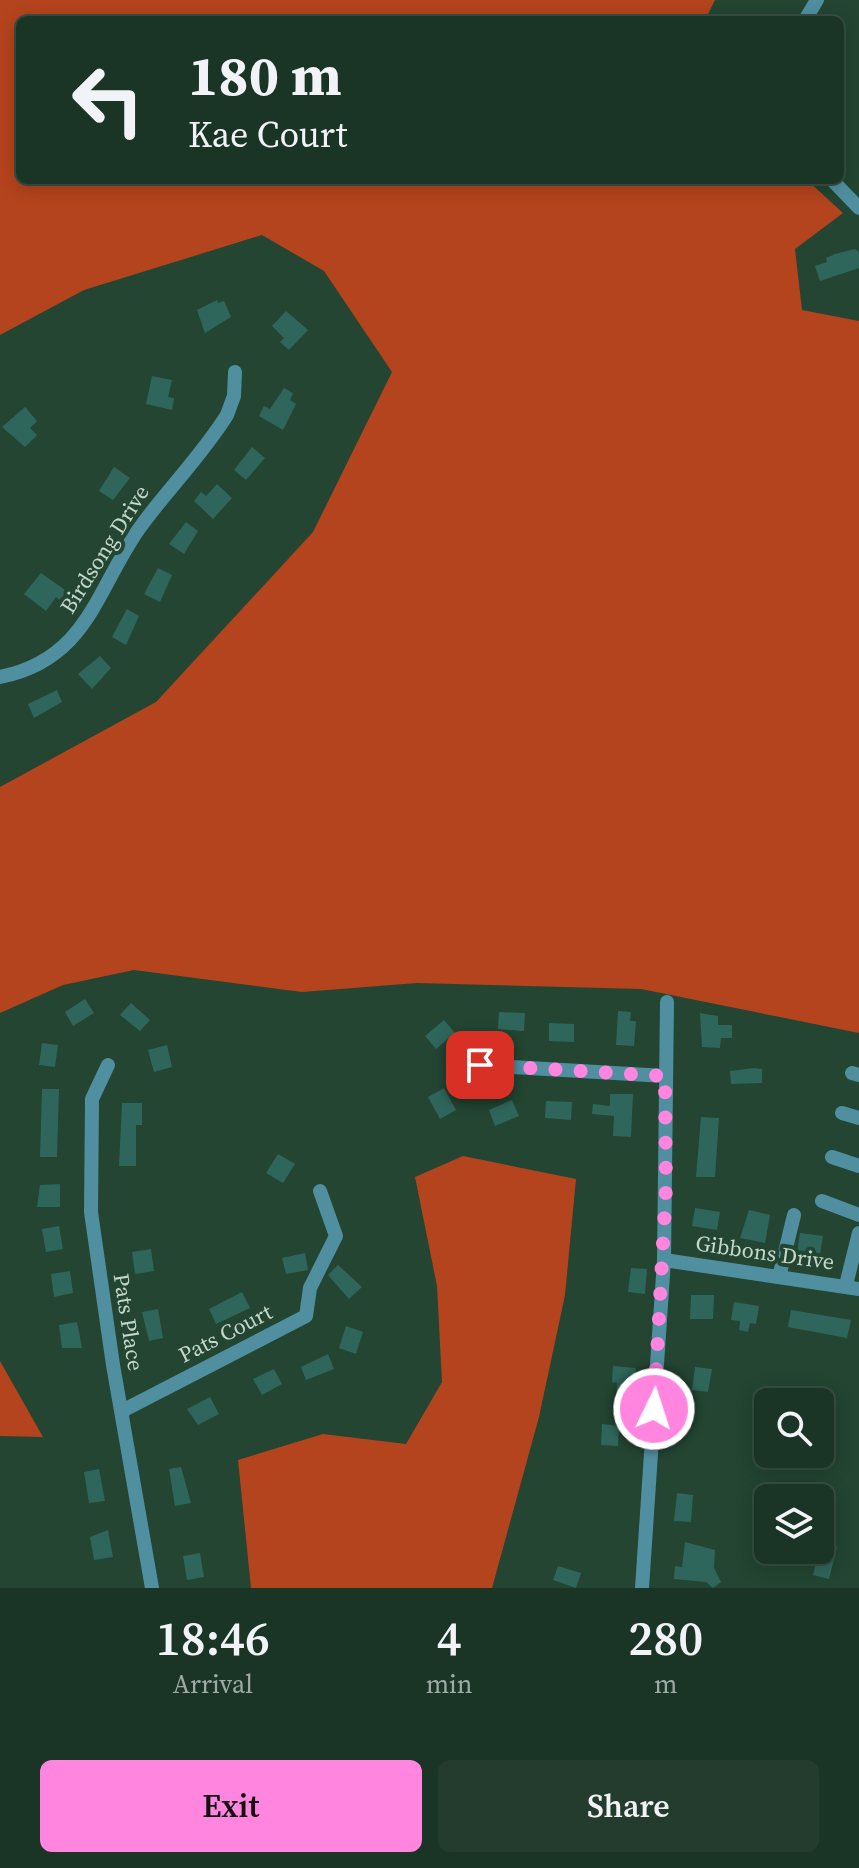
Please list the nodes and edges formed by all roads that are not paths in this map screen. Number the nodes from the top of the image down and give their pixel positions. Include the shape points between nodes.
1 (836, 184) edge
2 (859, 208) edge
3 (235, 372) dead end
4 (0, 677) edge
5 (667, 1002) dead end
6 (108, 1065) dead end
7 (480, 1065) dead end
8 (665, 1076) junction
9 (842, 1113) dead end
10 (859, 1118) edge
11 (832, 1157) dead end
12 (859, 1166) edge
13 (320, 1191) dead end
14 (822, 1201) dead end
15 (794, 1215) dead end
16 (859, 1215) edge
17 (859, 1233) edge
18 (664, 1260) junction
19 (779, 1277) junction
20 (853, 1287) edge
21 (122, 1411) junction
22 (152, 1588) edge
23 (642, 1588) edge

1 - 2 street
3 - 4 street, Birdsong Drive via 227,415 135,534 91,616 44,660
5 - 8 street
6 - 21 street, Pats Place via 92,1099 91,1212
7 - 8 street
8 - 18 street
9 - 10 street
11 - 12 street
13 - 21 street, Pats Court via 336,1236 310,1288 306,1316
14 - 16 street
15 - 19 street
17 - 20 street
18 - 19 street, Gibbons Drive
18 - 23 street
19 - 20 street, Gibbons Drive
21 - 22 street, Pats Place

